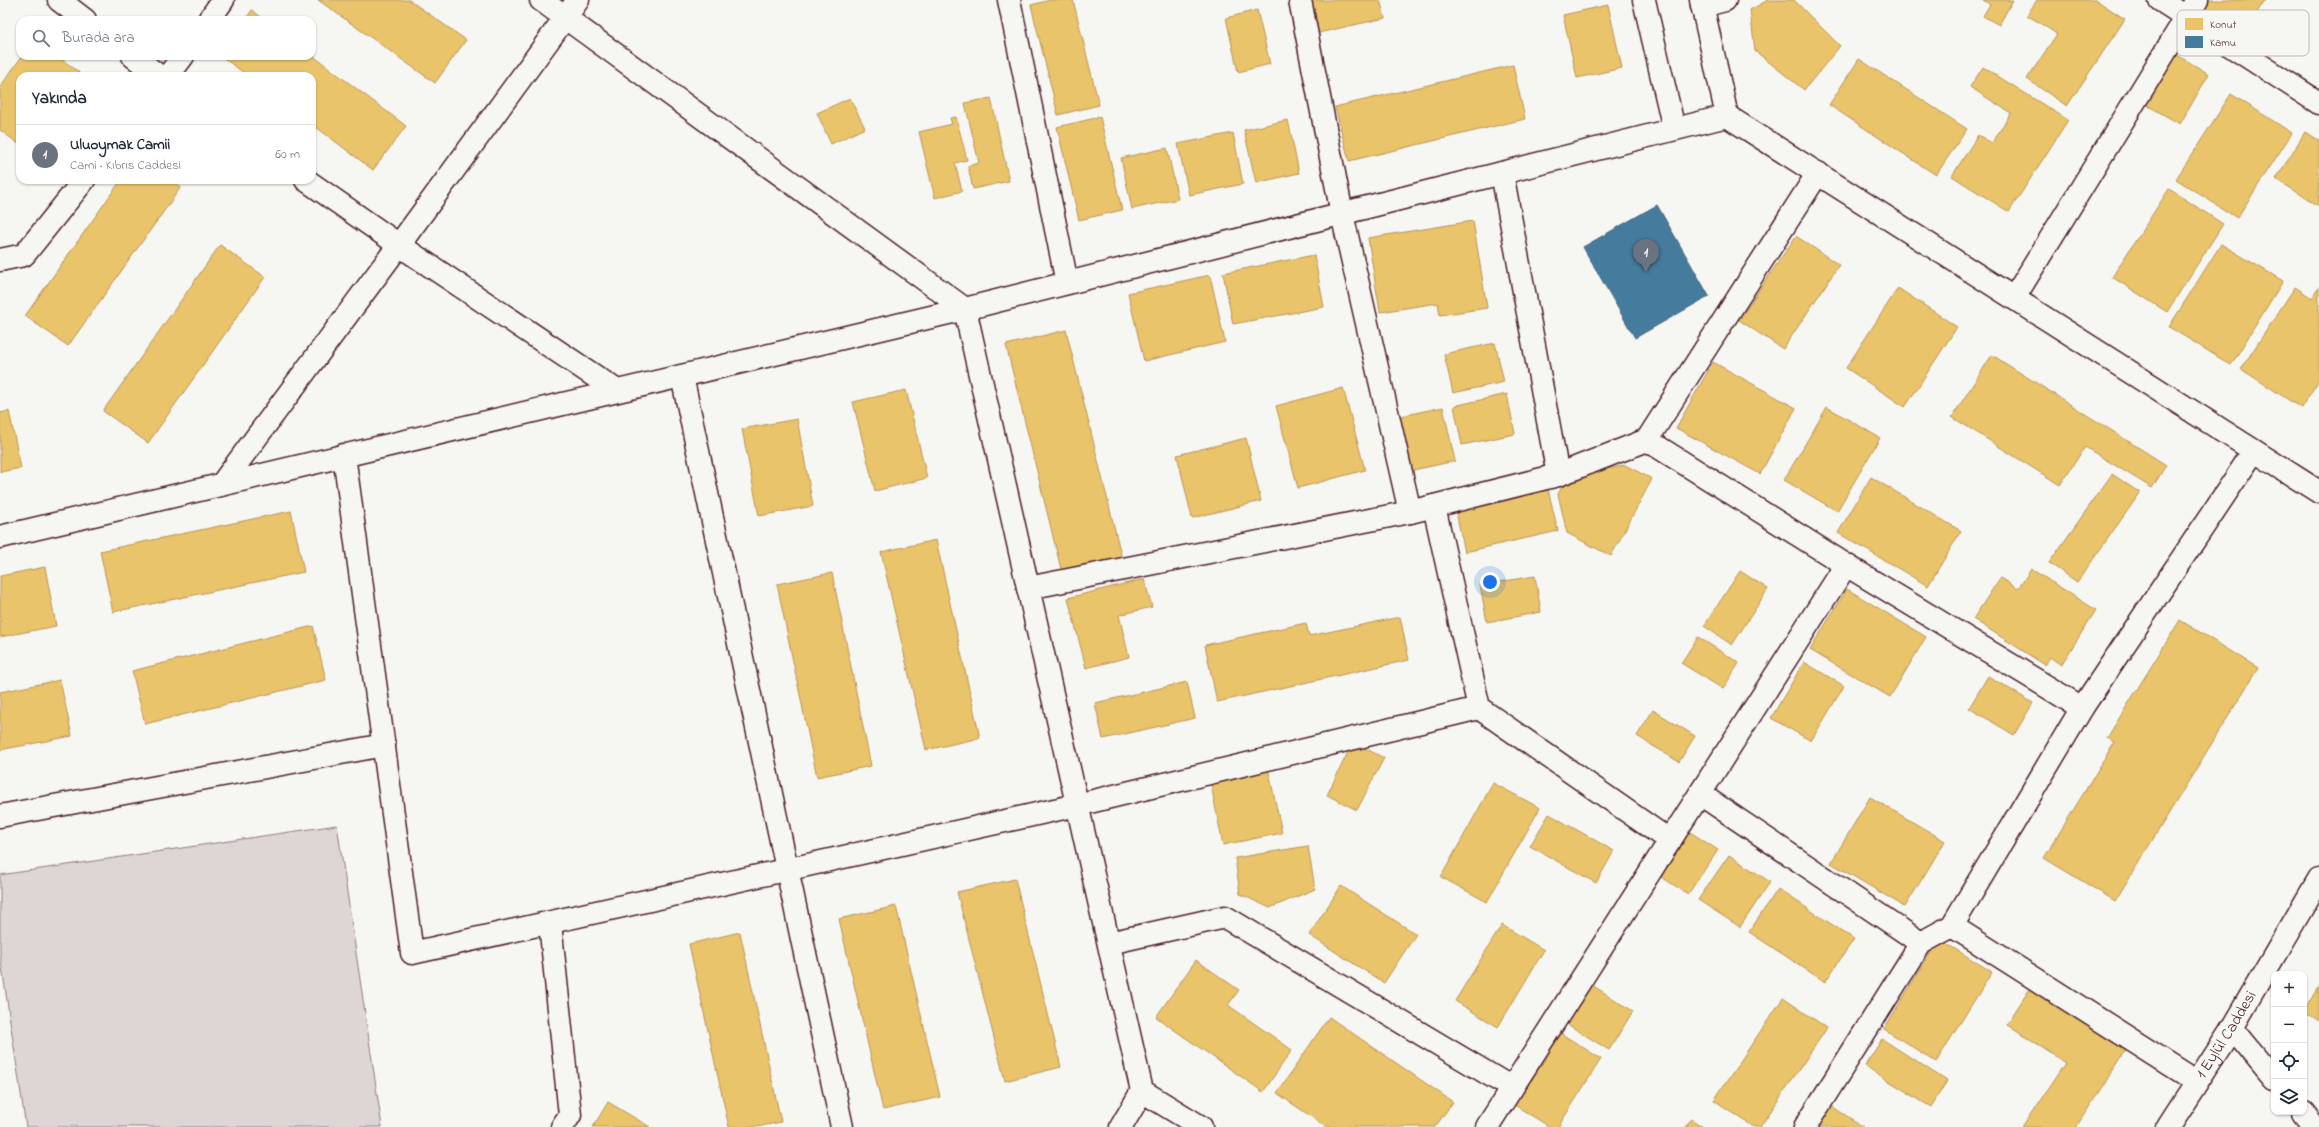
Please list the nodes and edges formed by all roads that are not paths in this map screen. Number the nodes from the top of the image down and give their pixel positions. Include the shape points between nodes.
1 (59, 0) edge
2 (223, 0) edge
3 (541, 0) edge
4 (578, 0) edge
5 (1009, 0) edge
6 (1300, 0) edge
7 (1644, 0) edge
8 (1725, 0) edge
9 (2160, 0) edge
10 (1701, 3) edge
11 (2192, 9) edge
12 (80, 16) edge
13 (212, 16) edge
14 (564, 17) junction
15 (2177, 33) edge
16 (2256, 56) edge
17 (138, 60) edge
18 (179, 60) edge
19 (154, 72) edge
20 (171, 72) edge
21 (2319, 103) edge
22 (1727, 116) junction
23 (1674, 129) junction
24 (1502, 173) junction
25 (1818, 173) junction
26 (81, 184) edge
27 (312, 184) edge
28 (1342, 214) junction
29 (399, 246) junction
30 (0, 260) edge
31 (1067, 283) junction
32 (2014, 298) junction
33 (965, 309) junction
34 (682, 376) junction
35 (617, 391) junction
36 (1647, 440) junction
37 (2254, 451) junction
38 (344, 455) junction
39 (1558, 475) junction
40 (2316, 484) edge
41 (221, 485) junction
42 (1434, 506) junction
43 (1410, 512) junction
44 (0, 537) edge
45 (1846, 565) junction
46 (1028, 588) junction
47 (1479, 708) junction
48 (2082, 708) junction
49 (384, 745) junction
50 (1700, 794) junction
51 (1077, 805) junction
52 (0, 816) edge
53 (1670, 841) junction
54 (787, 869) junction
55 (2319, 879) edge
56 (550, 923) junction
57 (1952, 926) junction
58 (1108, 943) junction
59 (1922, 943) junction
60 (2232, 1028) junction
61 (2271, 1075) edge
62 (2196, 1081) junction
63 (1512, 1088) junction
64 (1142, 1091) junction
65 (2304, 1115) edge
66 (562, 1127) edge
67 (842, 1127) edge
68 (1121, 1127) edge
69 (1201, 1127) edge
70 (1487, 1127) edge
71 (1805, 1127) edge
72 (2168, 1127) edge
73 (2314, 1127) edge

1 - 12 street
2 - 13 street
3 - 14 street
4 - 14 street
5 - 31 street
6 - 28 street
7 - 23 street
8 - 10 street
9 - 11 street
10 - 22 street
14 - 29 street
14 - 33 street
15 - 32 street
16 - 21 street
17 - 19 street
18 - 20 street
22 - 23 street
22 - 25 street
23 - 24 street
24 - 28 street
24 - 39 street
25 - 32 street
25 - 36 street
26 - 30 street via 24,255
27 - 29 street
28 - 31 street
28 - 43 street
29 - 35 street
29 - 41 street
31 - 33 street
32 - 37 street
33 - 34 street
33 - 46 street
34 - 35 street
34 - 54 street
35 - 38 street
36 - 39 street
36 - 45 street
37 - 40 street
37 - 48 street
38 - 41 street
38 - 49 street
39 - 42 street
41 - 44 street
42 - 43 street
42 - 47 street
43 - 46 street
45 - 48 street
45 - 50 street
46 - 51 street
47 - 51 street
47 - 53 street
48 - 57 street
49 - 52 street
49 - 56 street via 412,954
50 - 53 street
50 - 59 street
51 - 54 street
51 - 58 street
53 - 63 street
54 - 56 street
54 - 67 street
55 - 60 street, 1 Eylül Caddesi
56 - 66 street via 570,1115
57 - 59 street
57 - 62 street
58 - 63 street via 1225,917
58 - 64 street
59 - 71 street
60 - 61 street
60 - 62 street, 1 Eylül Caddesi
62 - 72 street, 1 Eylül Caddesi
63 - 70 street
64 - 68 street
64 - 69 street
65 - 73 street

